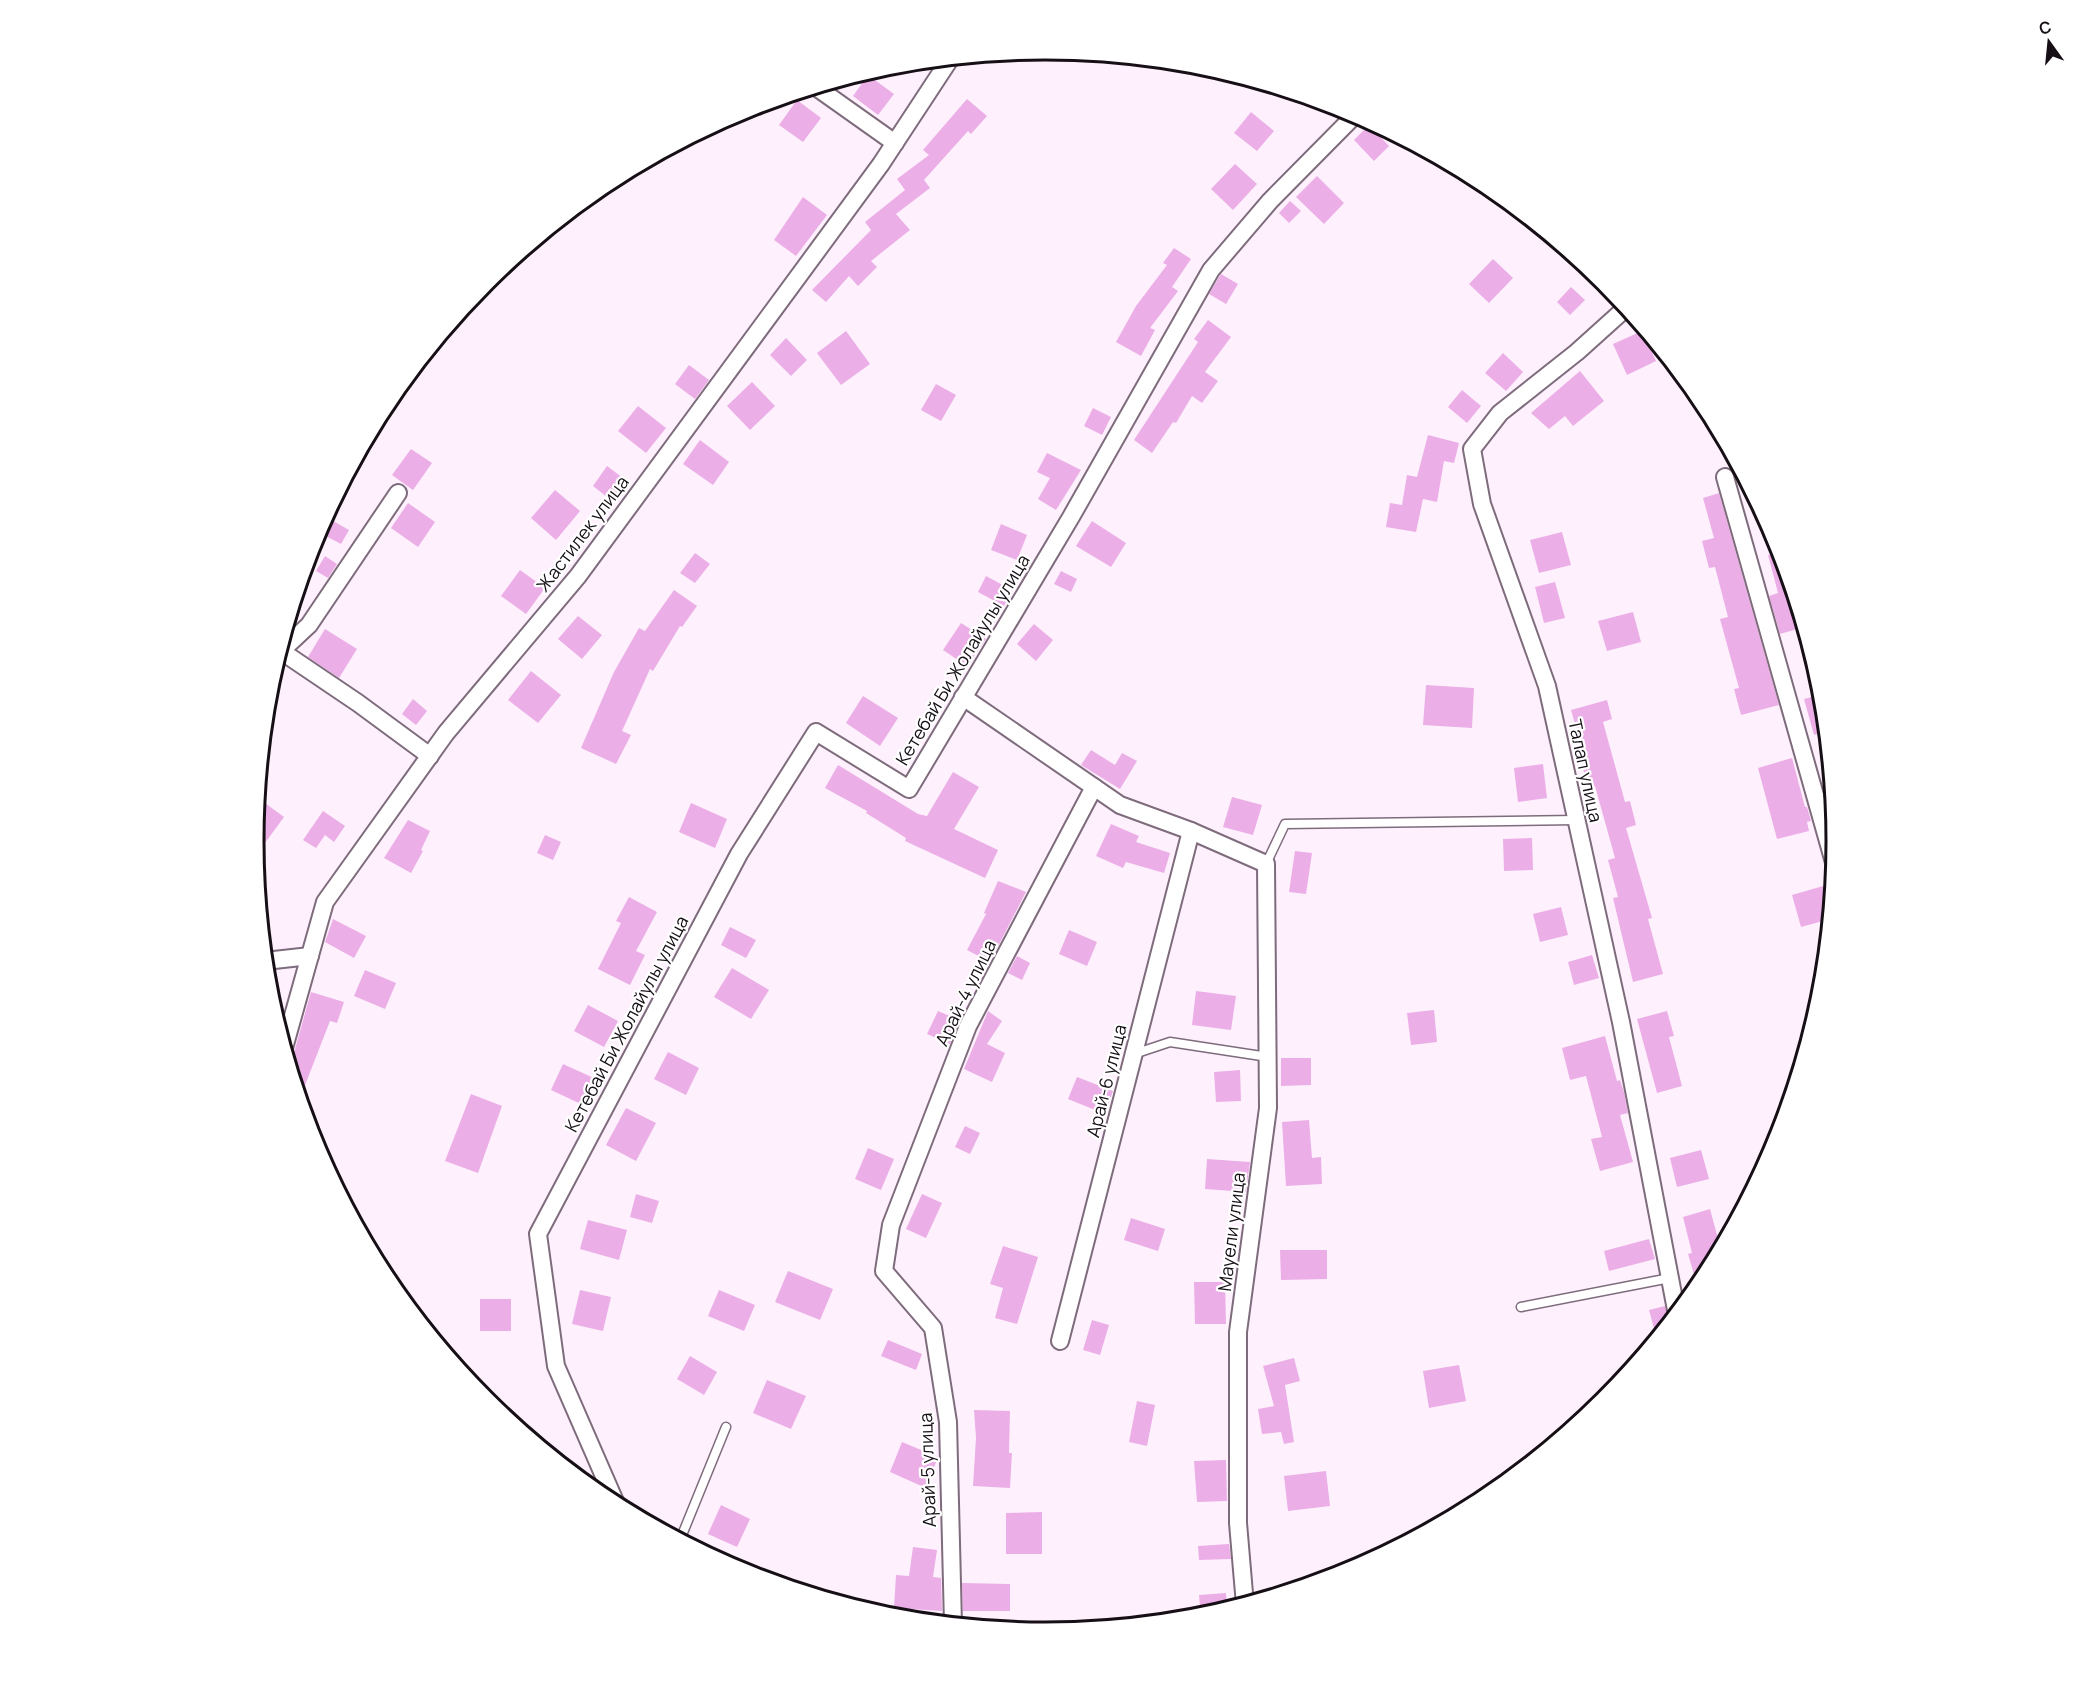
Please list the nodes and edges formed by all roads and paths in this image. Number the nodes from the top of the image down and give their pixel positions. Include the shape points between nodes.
1 (945, 67) edge
2 (824, 92) edge
3 (1349, 121) edge
4 (895, 143) junction
5 (1620, 312) edge
6 (1725, 477) dead end
7 (398, 493) dead end
8 (290, 643) edge
9 (287, 656) edge
10 (963, 697) junction
11 (429, 756) junction
12 (1094, 787) junction
13 (1576, 820) junction
14 (1191, 831) junction
15 (1827, 837) edge
16 (1266, 864) junction
17 (310, 956) junction
18 (274, 960) edge
19 (288, 1033) edge
20 (1134, 1054) junction
21 (1269, 1057) junction
22 (891, 1225) joint
23 (1670, 1278) junction
24 (1675, 1304) edge
25 (1521, 1308) dead end
26 (1060, 1341) dead end
27 (726, 1427) dead end
28 (610, 1490) edge
29 (683, 1533) edge
30 (1244, 1597) edge
31 (952, 1617) edge

1 - 4 street, Жастилек улица
2 - 4 street
3 - 10 street, Кетебай Би Жолайулы улица via 1270,201 1211,270
4 - 11 street, Жастилек улица via 578,576
5 - 13 street, Талап улица via 1500,413 1472,449 1482,504 1547,686
6 - 15 street
7 - 8 street via 309,625
9 - 11 street
10 - 12 street
10 - 28 street, Кетебай Би Жолайулы улица via 909,789 816,732 739,854 538,1234 556,1366
11 - 17 street, Жастилек улица via 325,902
12 - 14 street via 1120,805
12 - 22 street, Арай-4 улица via 968,1026
13 - 16 lane via 1285,824
13 - 23 street, Талап улица via 1621,1022
14 - 16 street
14 - 20 street, Арай-6 улица
16 - 21 street, Мауели улица
17 - 18 street
17 - 19 street, Жастилек улица
20 - 21 lane via 1170,1042
20 - 26 street, Арай-6 улица
21 - 30 street, Мауели улица via 1268,1108 1238,1332 1238,1523
22 - 31 street, Арай-5 улица via 884,1271 933,1328 948,1422
23 - 24 street, Талап улица
23 - 25 lane
27 - 29 lane

